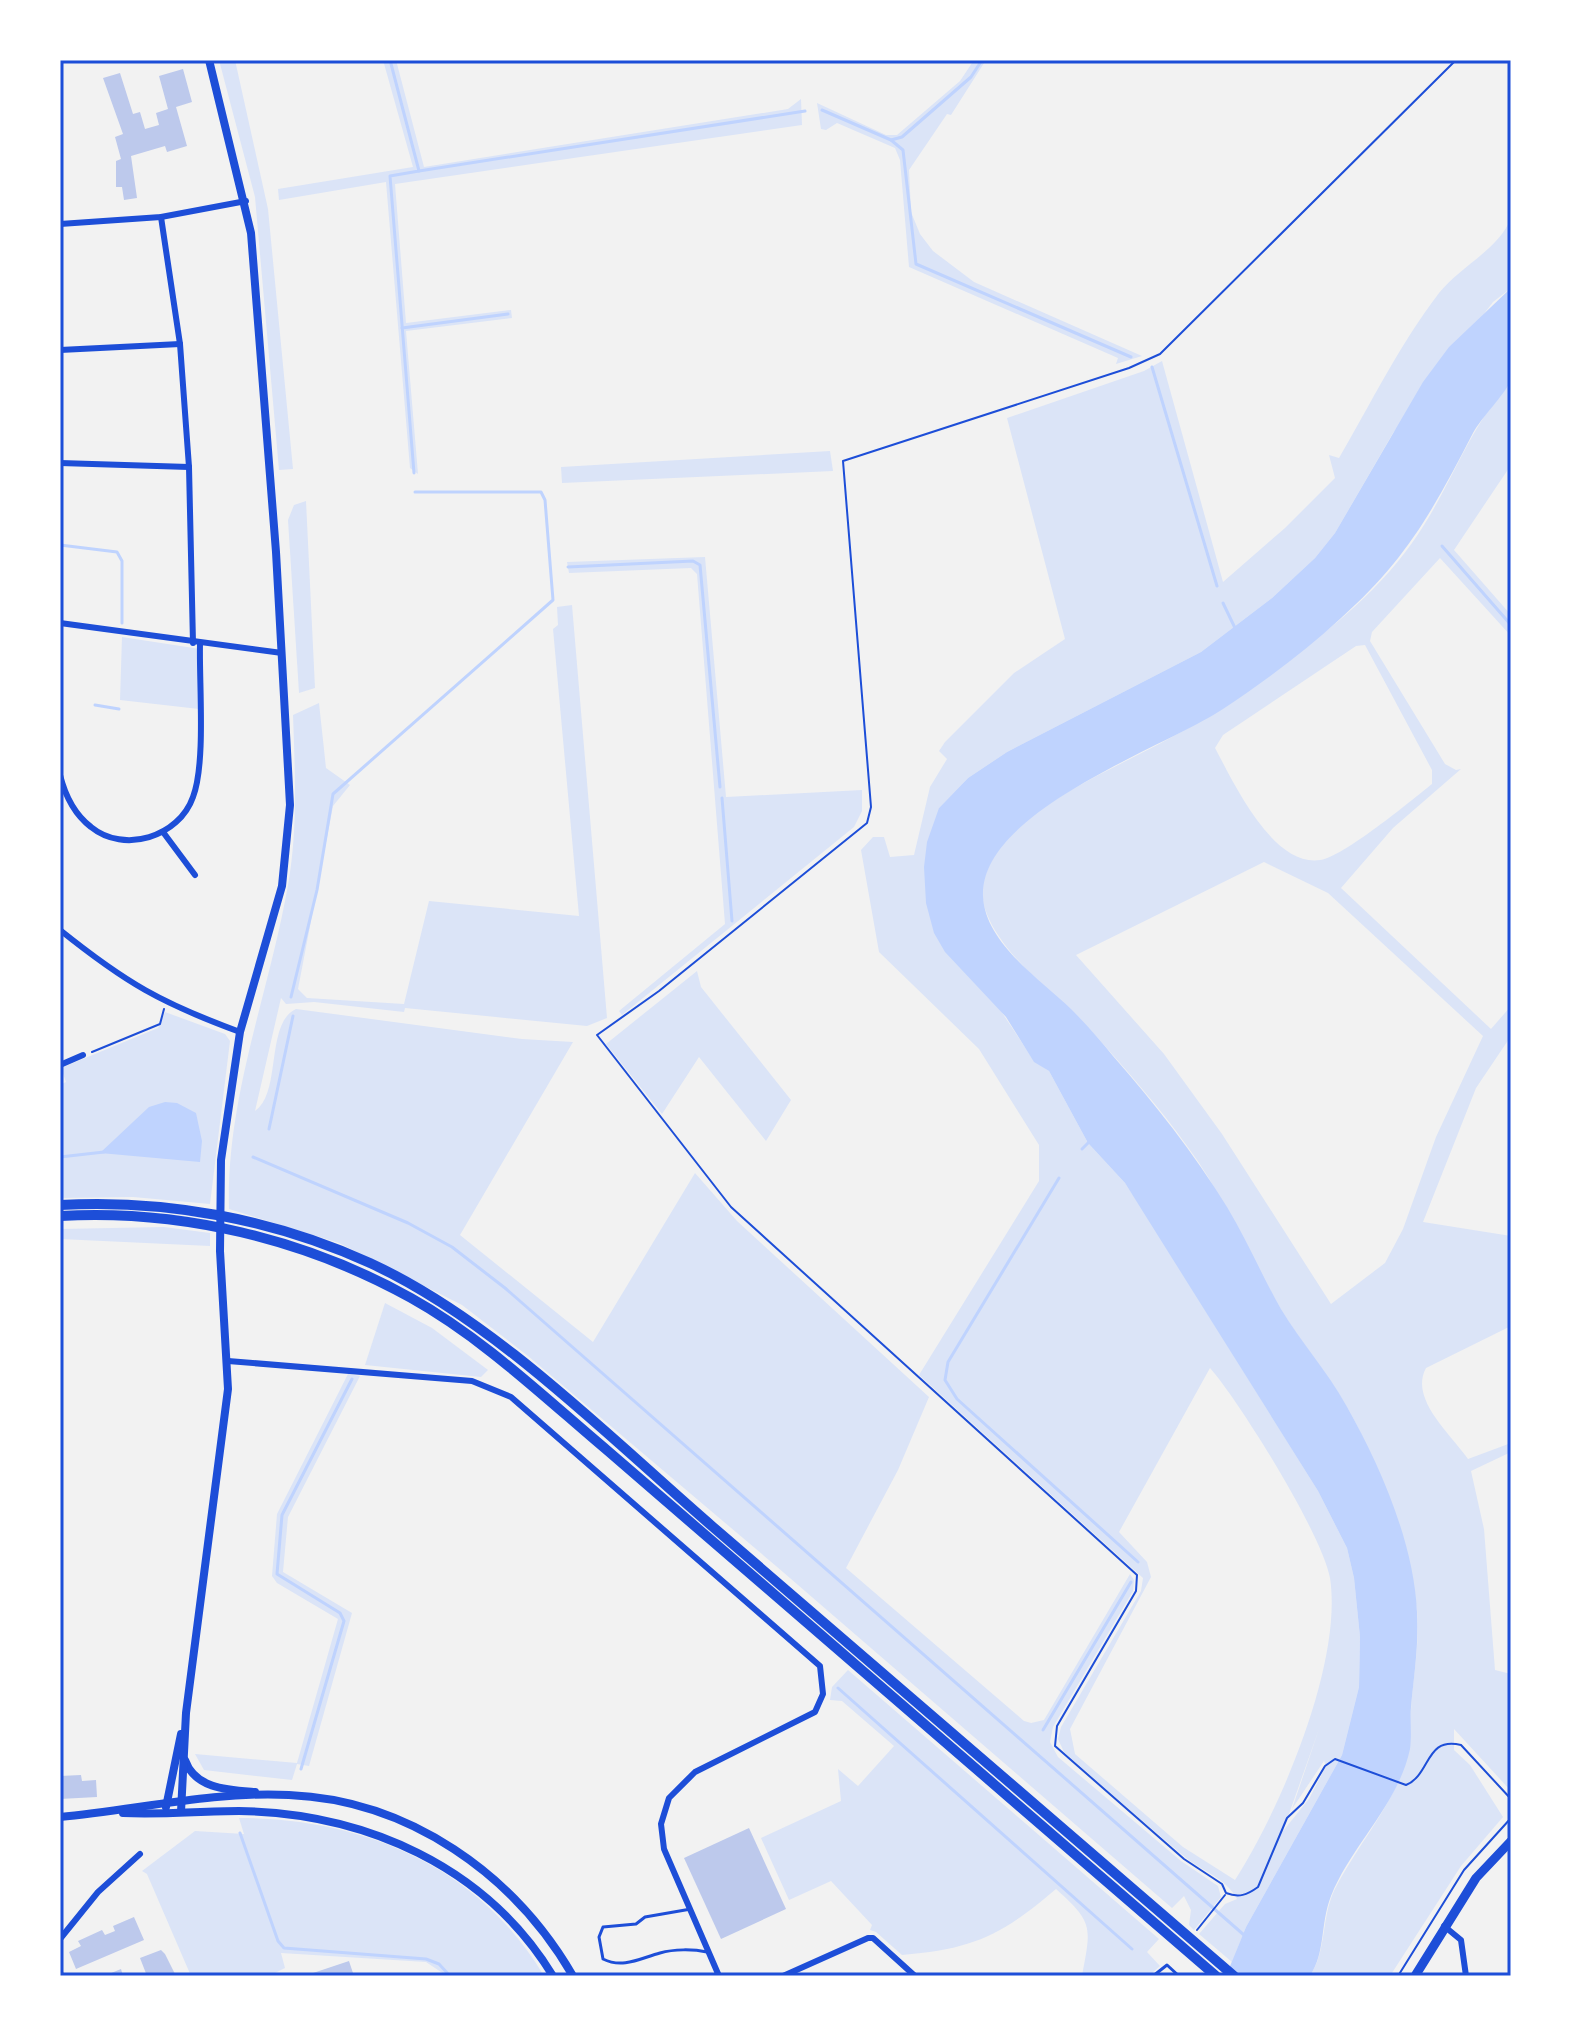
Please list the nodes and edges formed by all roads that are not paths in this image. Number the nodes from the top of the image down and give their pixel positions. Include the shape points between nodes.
1 (209, 60) edge
2 (246, 201) junction
3 (161, 217) junction
4 (60, 224) edge
5 (180, 344) junction
6 (60, 350) edge
7 (60, 463) edge
8 (189, 467) junction
9 (60, 623) edge
10 (196, 644) junction
11 (282, 653) junction
12 (60, 775) edge
13 (163, 832) junction
14 (195, 875) dead end
15 (60, 930) edge
16 (240, 1032) junction
17 (83, 1055) road end
18 (60, 1065) edge
19 (60, 1205) edge
20 (60, 1216) edge
21 (228, 1361) junction
22 (186, 1713) junction
23 (183, 1755) junction
24 (287, 1795) junction
25 (181, 1802) junction
26 (166, 1807) junction
27 (181, 1812) junction
28 (60, 1817) edge
29 (1511, 1841) edge
30 (140, 1854) dead end
31 (691, 1909) junction
32 (1444, 1926) junction
33 (1175, 1933) junction
34 (60, 1939) edge
35 (709, 1952) junction
36 (553, 1976) edge
37 (573, 1976) edge
38 (719, 1976) edge
39 (783, 1976) edge
40 (915, 1976) edge
41 (1153, 1976) edge
42 (1179, 1976) edge
43 (1216, 1976) edge
44 (1234, 1976) edge
45 (1415, 1976) edge
46 (1466, 1976) edge

1 - 2 street
2 - 3 street
2 - 11 street
3 - 4 street
3 - 5 street
5 - 6 street
5 - 8 street
7 - 8 street
8 - 10 street
9 - 10 street
10 - 11 street
10 - 13 street via 198,783 188,809
11 - 16 street via 290,805 286,860
12 - 13 street via 71,804 100,833 123,841
13 - 14 street
15 - 16 street via 126,981 166,1004
16 - 21 street via 220,1178
17 - 18 street
19 - 33 highway via 122,1203 247,1221 372,1264 454,1311 614,1441
20 - 33 highway via 126,1215 247,1234 327,1259 411,1298 506,1365
21 - 22 street via 225,1425
21 - 31 street via 472,1381 511,1397 820,1666 823,1694 815,1712 695,1772 669,1798 661,1824 664,1849
22 - 23 street
22 - 26 street
23 - 24 street via 194,1775 212,1786
23 - 25 street
24 - 25 street
24 - 37 street via 367,1807 443,1843 507,1891 551,1941
25 - 26 street
25 - 27 street
26 - 27 street
26 - 28 street
27 - 36 street via 289,1814 397,1840 467,1882 503,1913 537,1949
29 - 32 main road via 1476,1878
30 - 34 street via 98,1892
31 - 35 street
31 - 35 lane via 603,1927 603,1959 613,1964 660,1953
32 - 45 main road
32 - 46 street via 1461,1940
33 - 43 highway
33 - 44 highway
35 - 38 street
39 - 40 street via 868,1938
41 - 42 lane via 1167,1965

